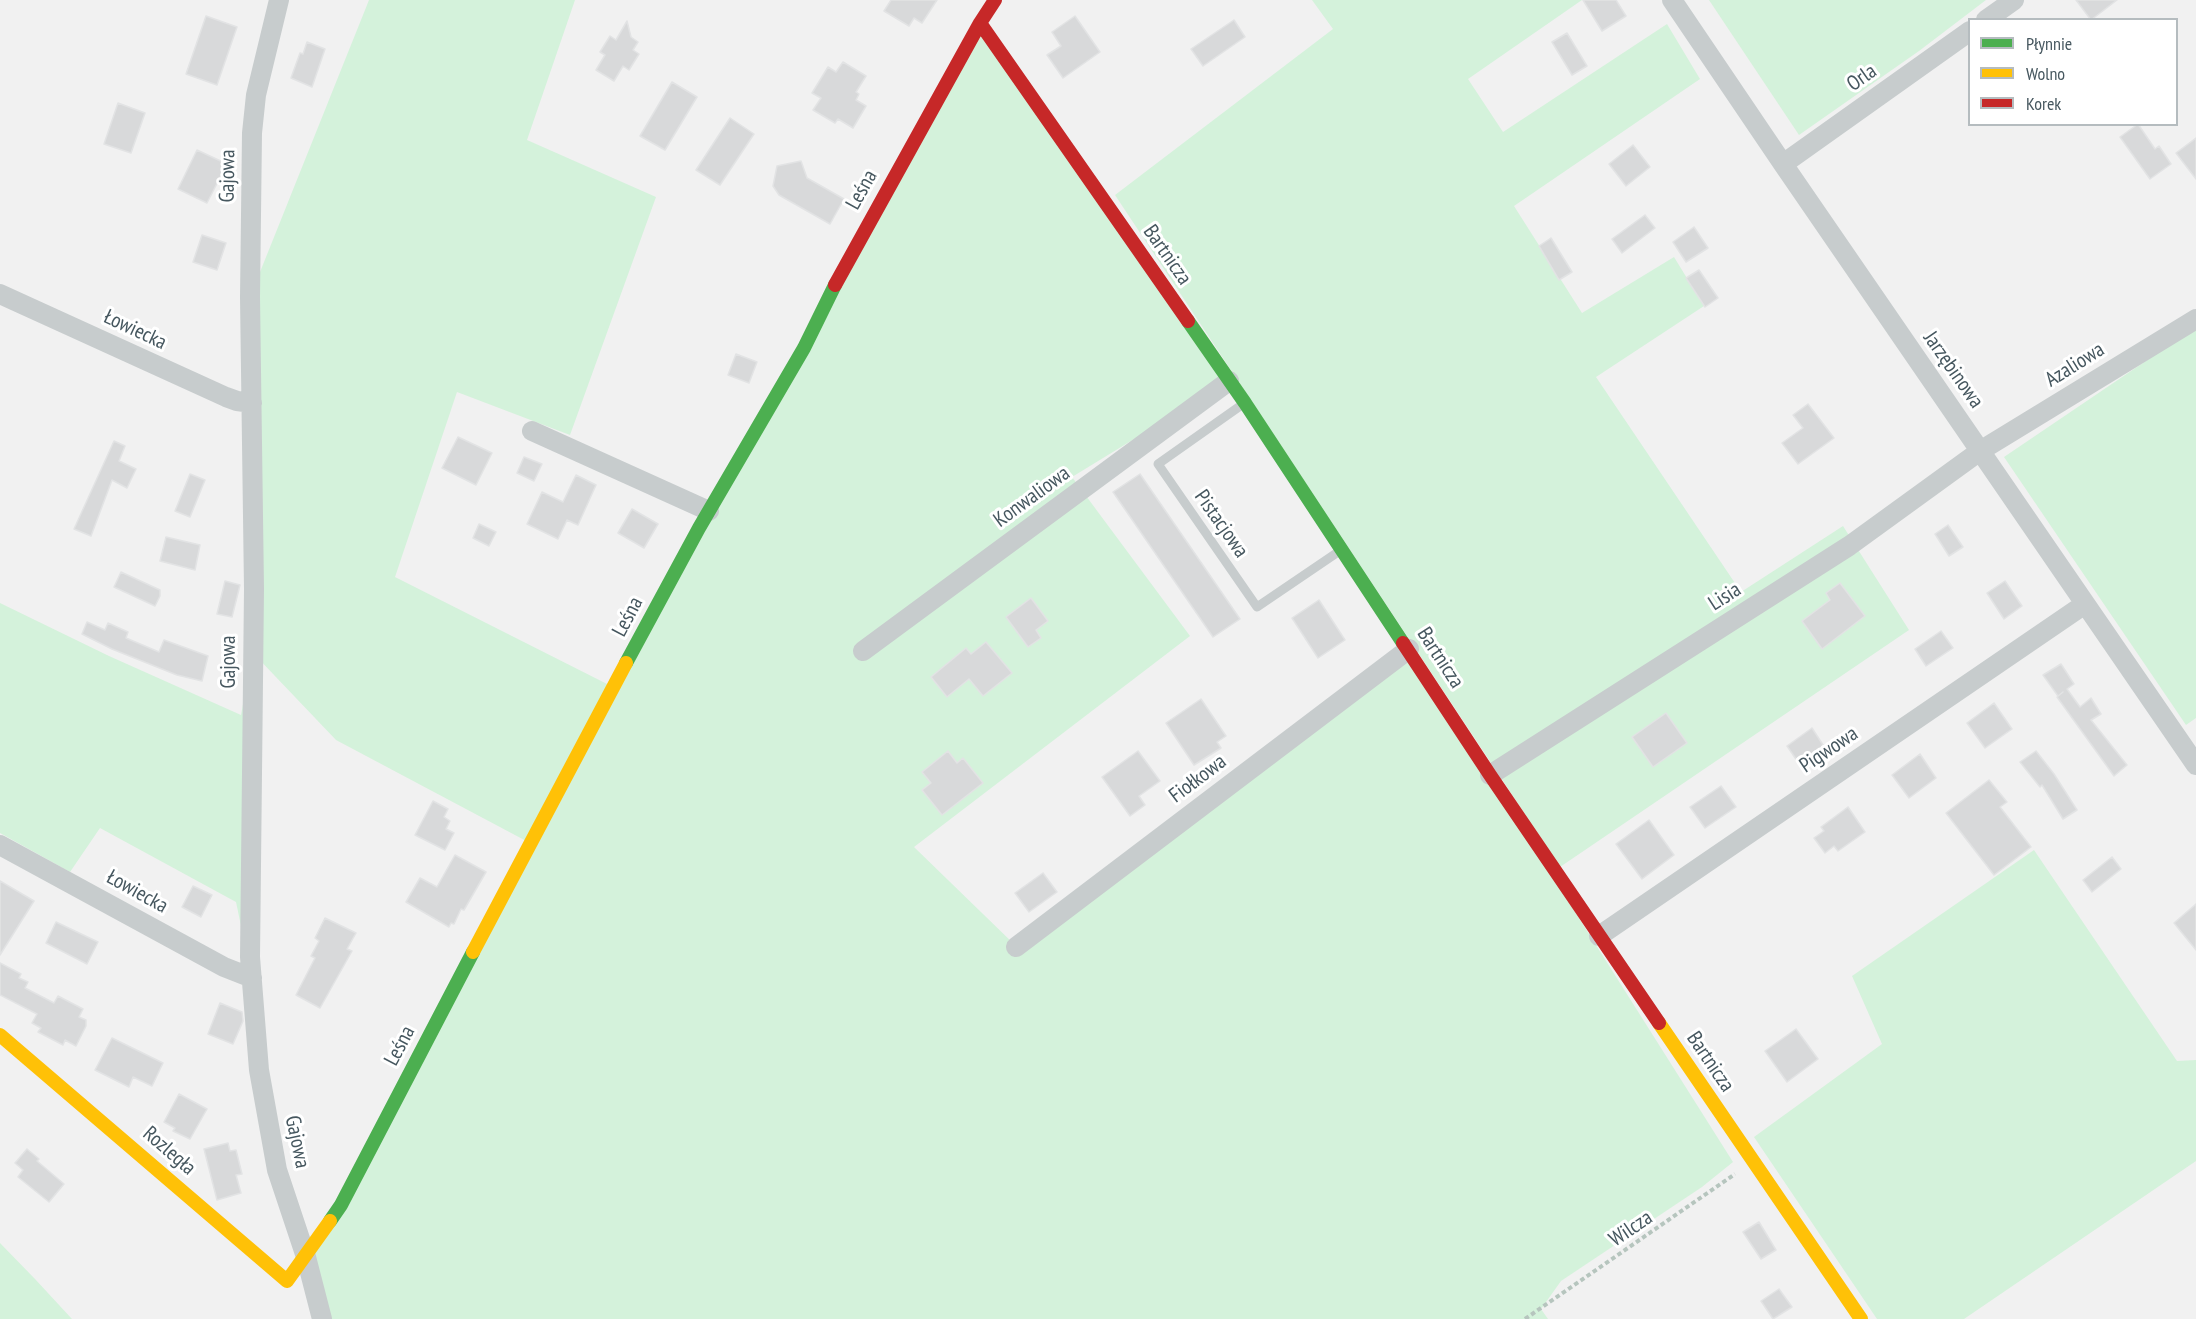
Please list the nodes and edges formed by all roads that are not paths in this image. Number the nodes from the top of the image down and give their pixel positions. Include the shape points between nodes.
1 (279, 0) edge
2 (995, 0) edge
3 (1672, 0) edge
4 (2014, 0) edge
5 (1989, 18) edge
6 (980, 23) junction
7 (1968, 32) edge
8 (1783, 164) junction
9 (0, 294) edge
10 (2196, 319) edge
11 (1229, 381) junction
12 (1245, 402) junction
13 (252, 403) junction
14 (532, 431) dead end
15 (1980, 451) junction
16 (709, 511) junction
17 (1343, 549) junction
18 (2085, 604) junction
19 (1409, 650) junction
20 (863, 651) dead end
21 (2196, 765) edge
22 (1490, 775) junction
23 (0, 845) edge
24 (1599, 936) junction
25 (1016, 947) dead end
26 (252, 978) junction
27 (0, 1035) edge
28 (306, 1257) junction
29 (322, 1319) edge
30 (1861, 1319) edge

1 - 13 street, Gajowa via 256,94 252,133
2 - 6 street, Leśna
3 - 8 street, Jarzębinowa
4 - 5 street
6 - 11 street, Bartnicza
6 - 16 street, Leśna via 848,259 804,348
7 - 8 street, Orla
8 - 15 street, Jarzębinowa
9 - 13 street, Łowiecka via 226,398
10 - 15 street, Azaliowa
11 - 12 street, Bartnicza
11 - 20 street, Konwaliowa
12 - 17 street, Bartnicza
12 - 17 lane, Pistacjowa via 1158,464 1257,607
13 - 26 street, Gajowa
14 - 16 street
15 - 18 street, Jarzębinowa
15 - 22 street, Lisia via 1850,546
16 - 28 street, Leśna via 341,1205
17 - 19 street, Bartnicza
18 - 21 street, Jarzębinowa
18 - 24 street, Pigwowa
19 - 22 street, Bartnicza
19 - 25 street, Fiołkowa
22 - 24 street, Bartnicza
23 - 26 street, Łowiecka via 224,967
24 - 30 street, Bartnicza
26 - 28 street, Gajowa via 259,1070 276,1170
27 - 28 street, Rozległa via 287,1281
28 - 29 street, Gajowa

